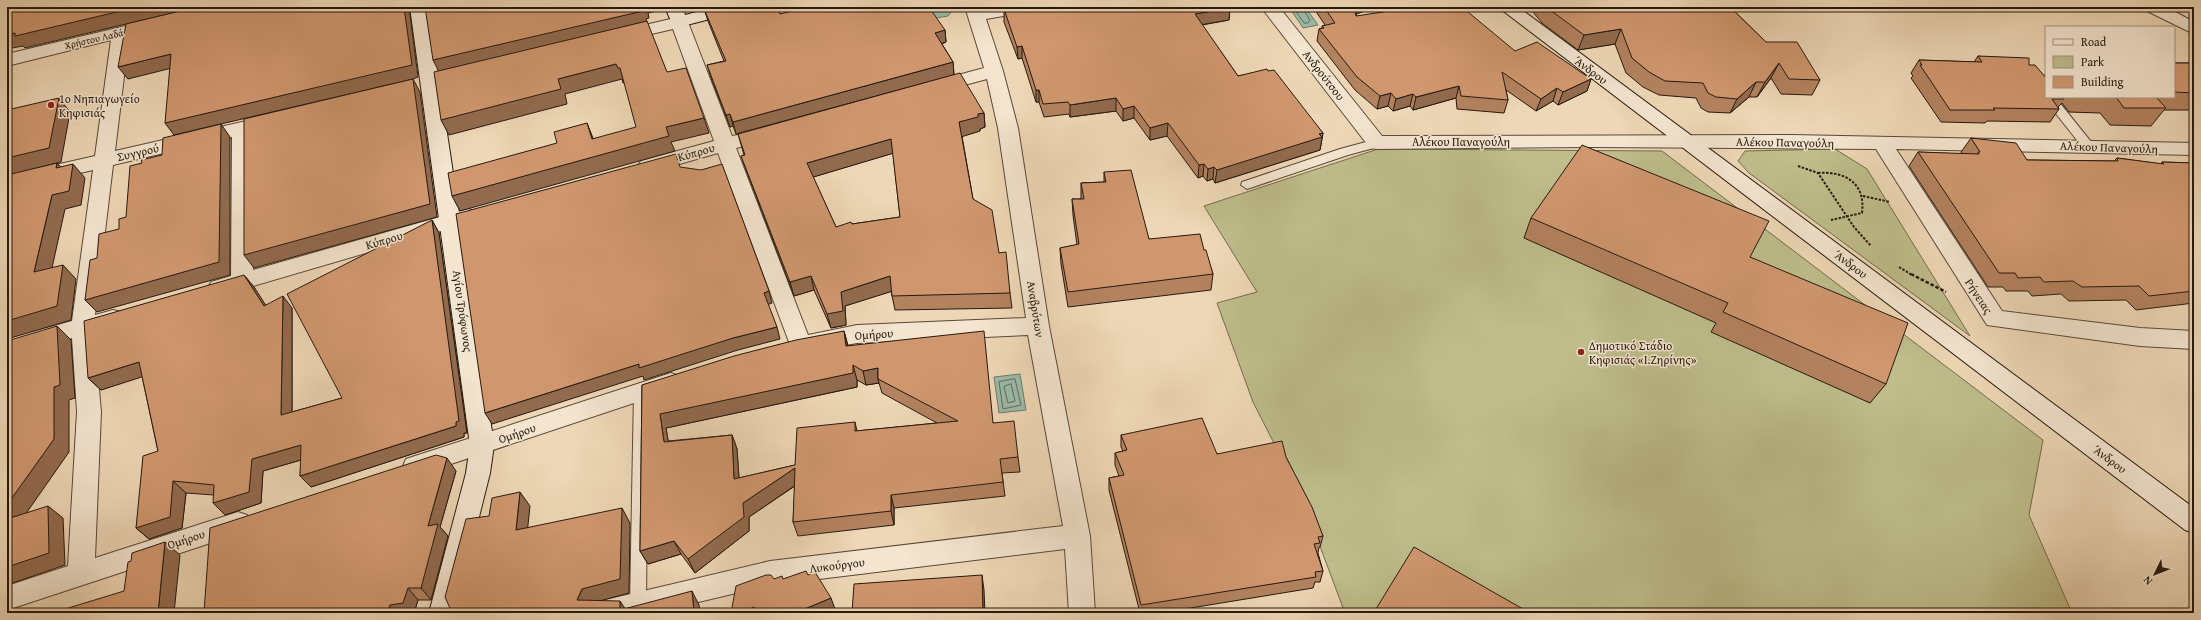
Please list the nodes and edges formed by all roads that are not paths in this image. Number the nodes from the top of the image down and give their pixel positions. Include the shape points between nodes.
1 (418, 7) edge
2 (735, 7) edge
3 (1026, 7) edge
4 (1270, 7) edge
5 (1507, 7) edge
6 (2153, 7) edge
7 (976, 11) edge
8 (677, 14) edge
9 (151, 25) edge
10 (2194, 29) edge
11 (121, 32) junction
12 (603, 40) edge
13 (7, 60) edge
14 (994, 71) junction
15 (918, 92) edge
16 (2050, 98) edge
17 (287, 117) edge
18 (242, 128) junction
19 (759, 135) edge
20 (1685, 140) junction
21 (1377, 143) junction
22 (725, 144) junction
23 (1882, 144) junction
24 (2088, 146) junction
25 (2194, 149) edge
26 (102, 161) junction
27 (633, 170) edge
28 (7, 183) edge
29 (1248, 185) dead end
30 (489, 211) edge
31 (450, 221) junction
32 (242, 281) junction
33 (196, 294) edge
34 (135, 312) edge
35 (1038, 326) junction
36 (82, 327) junction
37 (2194, 340) edge
38 (800, 344) junction
39 (7, 348) edge
40 (776, 350) edge
41 (693, 375) edge
42 (641, 392) junction
43 (482, 445) junction
44 (391, 474) edge
45 (255, 517) edge
46 (2194, 522) edge
47 (1077, 536) junction
48 (81, 572) junction
49 (7, 598) edge
50 (638, 604) junction
51 (442, 613) edge
52 (601, 613) edge
53 (1082, 613) edge

1 - 31 street, Αγίου Τρύφωνος
2 - 8 street
3 - 7 street
4 - 21 street, Ανδρούτσου
5 - 20 street, Άνδρου
6 - 10 street
7 - 14 street, Αναβρύτων
8 - 12 street
8 - 22 street
9 - 11 street, Χρήστου Λαδά
11 - 13 street, Χρήστου Λαδά
11 - 26 street
14 - 15 street
14 - 35 street, Αναβρύτων via 1008,128
16 - 24 lane
17 - 18 street, Συγγρού
18 - 26 street, Συγγρού
18 - 32 street
19 - 22 street, Κύπρου
20 - 21 street, Αλέκου Παναγούλη
20 - 23 street, Αλέκου Παναγούλη
20 - 46 street, Άνδρου
21 - 29 lane
22 - 27 street, Κύπρου
22 - 38 street
23 - 24 street, Αλέκου Παναγούλη
23 - 37 street, Ρήνειας via 1995,319 2140,337
24 - 25 street, Αλέκου Παναγούλη
26 - 28 street, Συγγρού
26 - 36 street
30 - 31 street, Κύπρου
31 - 32 street, Κύπρου
31 - 43 street, Αγίου Τρύφωνος
32 - 33 street, Κύπρου
34 - 36 street
35 - 38 street, Ομήρου via 857,334
35 - 47 street, Αναβρύτων
36 - 39 street
36 - 48 street via 89,412
38 - 40 street, Ομήρου
41 - 42 street, Ομήρου
42 - 43 street, Ομήρου
42 - 50 lane
43 - 44 street, Ομήρου
43 - 51 street, Αγίου Τρύφωνος via 478,473
45 - 48 street, Ομήρου
47 - 50 street, Λυκούργου via 770,573
47 - 53 street, Αναβρύτων
48 - 49 street, Ομήρου
50 - 52 street, Λυκούργου

